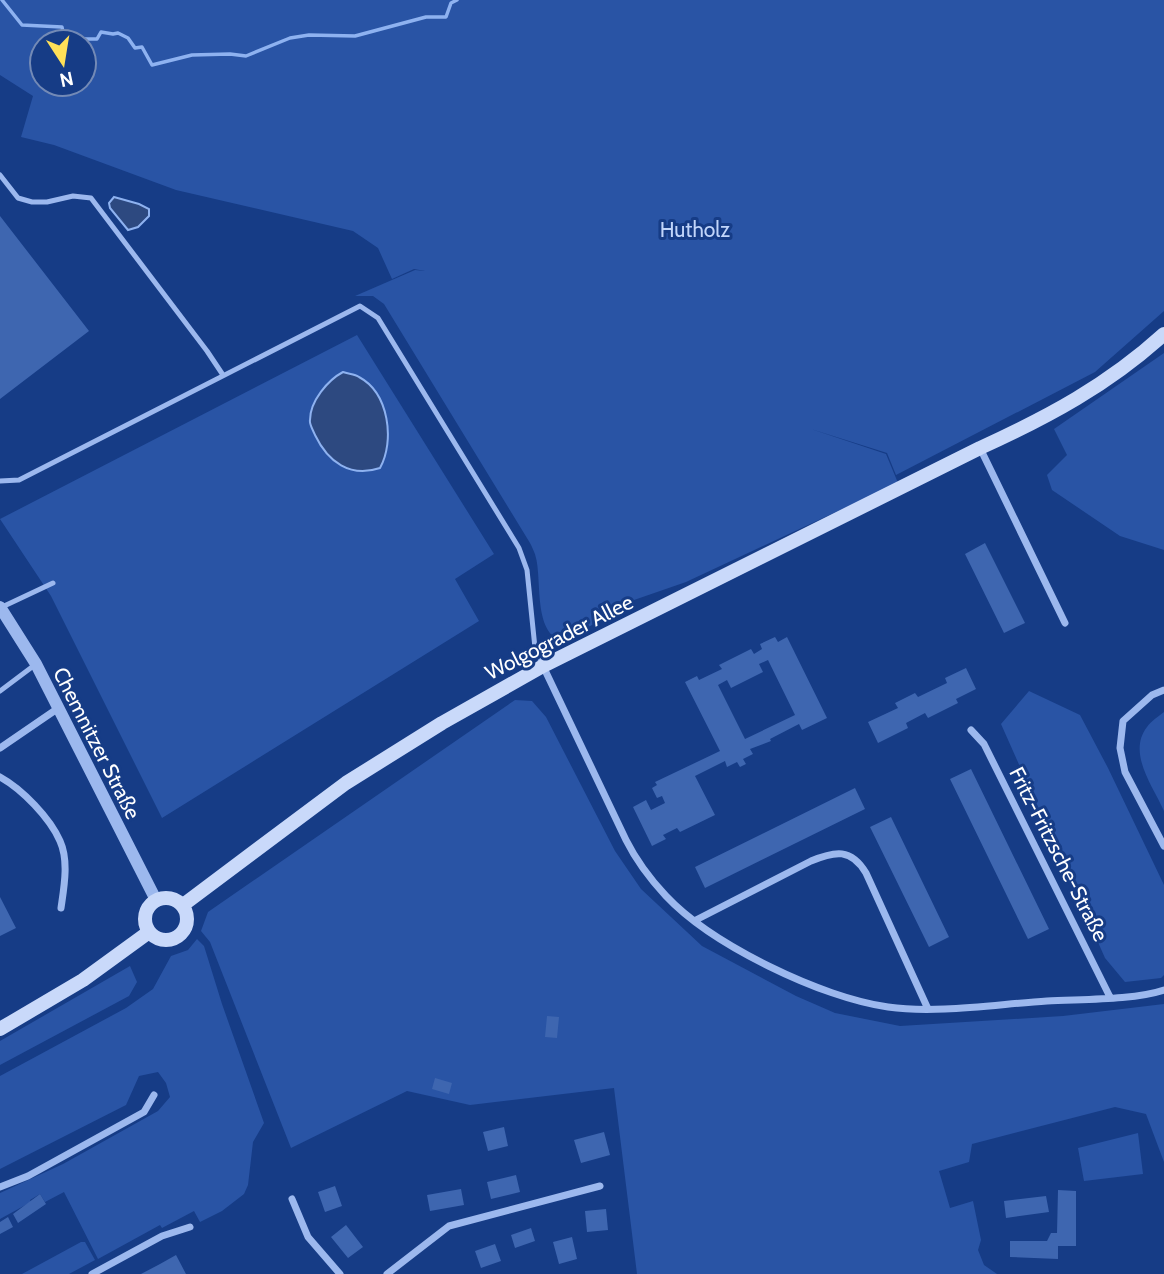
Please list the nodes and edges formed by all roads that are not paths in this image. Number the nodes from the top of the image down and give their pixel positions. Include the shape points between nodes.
1 (0, 175) edge
2 (1164, 334) edge
3 (223, 375) junction
4 (980, 448) junction
5 (0, 481) edge
6 (53, 583) dead end
7 (0, 607) edge
8 (1065, 623) dead end
9 (36, 664) junction
10 (543, 666) junction
11 (1164, 690) edge
12 (0, 691) edge
13 (57, 709) junction
14 (971, 730) dead end
15 (0, 748) edge
16 (0, 777) edge
17 (1164, 846) edge
18 (156, 900) junction
19 (183, 905) junction
20 (61, 908) dead end
21 (694, 920) junction
22 (149, 932) junction
23 (1164, 989) edge
24 (1110, 997) junction
25 (928, 1009) junction
26 (0, 1029) edge
27 (154, 1095) dead end
28 (600, 1186) dead end
29 (0, 1187) edge
30 (292, 1199) dead end
31 (190, 1227) dead end
32 (92, 1274) edge
33 (340, 1274) edge
34 (387, 1274) edge

1 - 3 lane via 18,198 32,202 91,198
2 - 4 main road, Wolgograder Allee via 1105,382 1044,419
3 - 5 lane via 19,480
3 - 10 lane via 360,306 378,318 519,548 527,570 535,648
4 - 8 street
4 - 10 main road, Wolgograder Allee
6 - 7 lane
7 - 9 street, Chemnitzer Straße
9 - 12 lane
9 - 13 street, Chemnitzer Straße
10 - 19 main road, Wolgograder Allee via 346,783
10 - 21 street via 635,857 667,897
11 - 17 street via 1123,721 1120,748 1125,772
13 - 15 street
13 - 18 street, Chemnitzer Straße
14 - 24 street, Fritz-Fritzsche-Straße via 984,744
16 - 20 street via 38,809 61,842 66,876
18 - 19 main road via 170,898
18 - 22 main road via 145,918
19 - 22 main road via 188,918 180,936 167,940
21 - 25 street via 813,986 863,1003
21 - 25 street via 829,853 845,854 866,873
22 - 26 main road via 83,980
23 - 24 street
24 - 25 street
27 - 29 street via 144,1112
28 - 34 street via 449,1226
30 - 33 street via 308,1237
31 - 32 street via 162,1236

